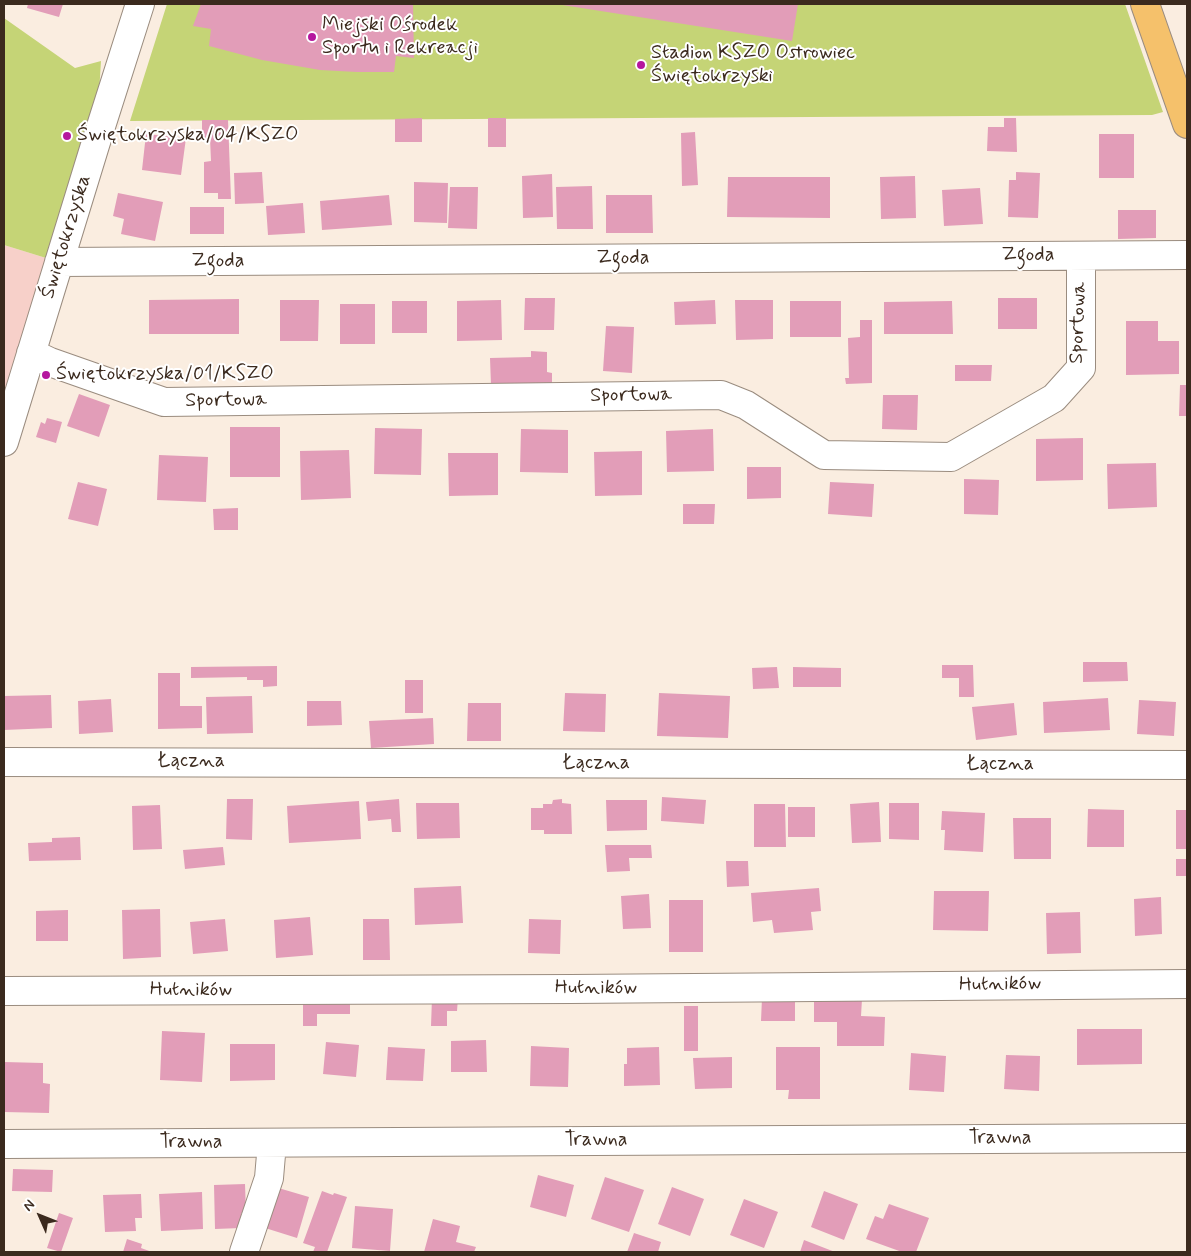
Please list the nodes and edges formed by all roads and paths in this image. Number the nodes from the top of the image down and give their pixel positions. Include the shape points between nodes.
1 (140, 4) edge
2 (1145, 4) edge
3 (1187, 124) edge
4 (1187, 255) edge
5 (1081, 256) junction
6 (59, 262) junction
7 (31, 353) junction
8 (4, 442) edge
9 (4, 762) edge
10 (1187, 765) edge
11 (1187, 984) edge
12 (4, 991) edge
13 (1187, 1138) edge
14 (272, 1143) junction
15 (4, 1144) edge
16 (244, 1252) edge

1 - 6 street, Świętokrzyska
2 - 3 main road
4 - 5 street, Zgoda
5 - 6 street, Zgoda
5 - 7 street, Sportowa via 1081,368 1054,398 951,457 824,455 746,405 720,395 164,402
6 - 7 street, Świętokrzyska
7 - 8 street, Świętokrzyska
9 - 10 street, Łączna
11 - 12 street, Hutników
13 - 14 street, Trawna
14 - 15 street, Trawna
14 - 16 street via 269,1178

